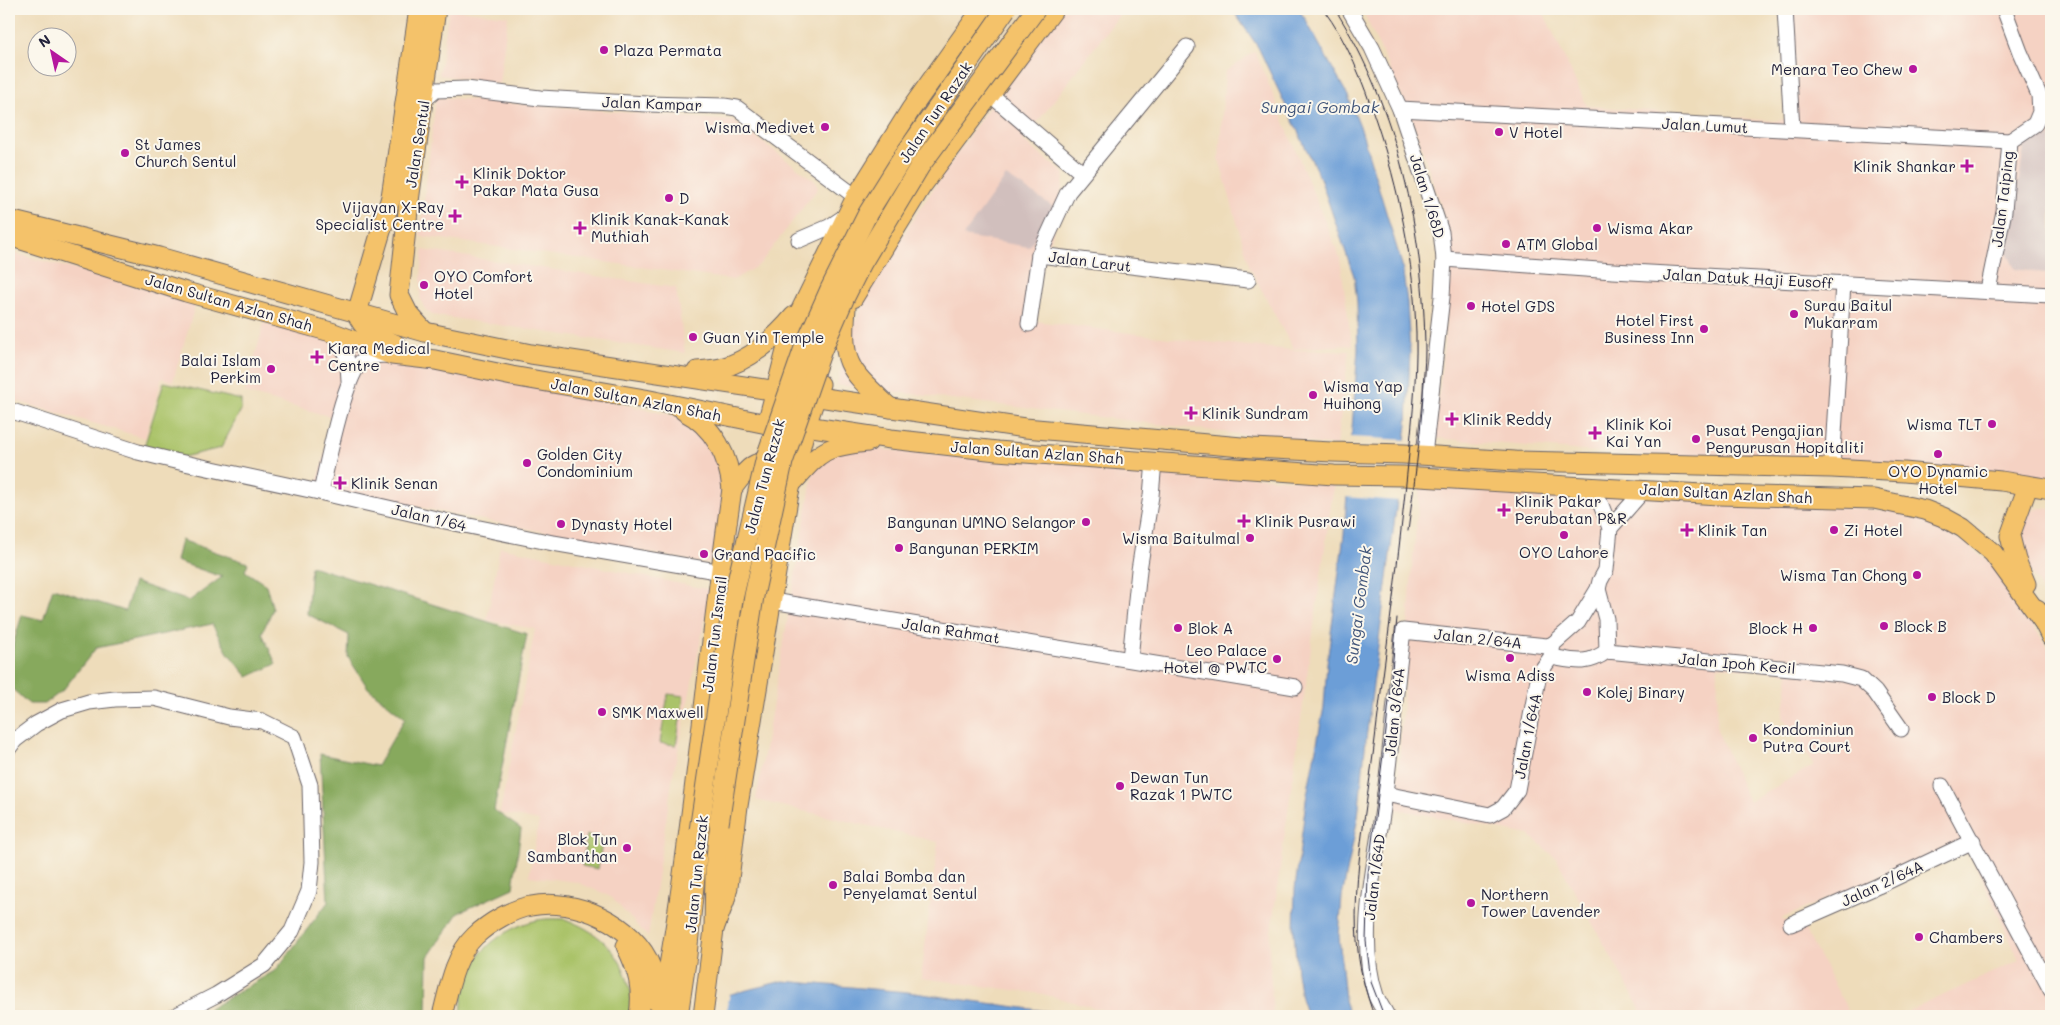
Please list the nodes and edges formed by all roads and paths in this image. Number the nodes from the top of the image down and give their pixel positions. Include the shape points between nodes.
1 (419, 9) edge
2 (436, 9) edge
3 (982, 9) edge
4 (1006, 9) edge
5 (1036, 9) edge
6 (1054, 9) edge
7 (1349, 9) edge
8 (1784, 9) edge
9 (2004, 9) edge
10 (1187, 46) dead end
11 (990, 94) junction
12 (424, 100) junction
13 (1400, 109) junction
14 (1792, 129) junction
15 (2010, 141) junction
16 (1082, 173) junction
17 (856, 197) junction
18 (847, 215) junction
19 (9, 220) edge
20 (9, 236) edge
21 (799, 240) dead end
22 (1039, 255) junction
23 (1444, 259) junction
24 (1248, 280) dead end
25 (1843, 283) junction
26 (1988, 290) junction
27 (2051, 295) edge
28 (804, 303) junction
29 (846, 308) junction
30 (357, 313) junction
31 (1029, 324) dead end
32 (331, 332) junction
33 (425, 332) junction
34 (392, 355) junction
35 (435, 360) junction
36 (671, 374) junction
37 (349, 380) junction
38 (775, 389) junction
39 (816, 396) junction
40 (676, 406) junction
41 (890, 408) junction
42 (9, 410) edge
43 (767, 424) junction
44 (806, 426) junction
45 (891, 439) junction
46 (1428, 455) junction
47 (1154, 461) junction
48 (1832, 468) junction
49 (2028, 486) junction
50 (791, 487) junction
51 (1584, 487) junction
52 (732, 489) junction
53 (1645, 489) junction
54 (2051, 489) edge
55 (321, 492) junction
56 (1610, 528) junction
57 (722, 572) junction
58 (1598, 588) junction
59 (772, 601) junction
60 (2047, 628) edge
61 (1403, 631) joint
62 (1552, 651) junction
63 (1607, 651) junction
64 (1130, 659) junction
65 (1295, 687) dead end
66 (1901, 729) dead end
67 (9, 748) edge
68 (1942, 786) dead end
69 (1385, 794) junction
70 (698, 838) junction
71 (1973, 840) junction
72 (1791, 924) dead end
73 (714, 929) junction
74 (673, 948) junction
75 (2051, 990) edge
76 (679, 1007) edge
77 (649, 1014) edge
78 (175, 1016) edge
79 (442, 1016) edge
80 (703, 1016) edge
81 (1387, 1016) edge

1 - 30 main road, Jalan Sentul via 391,198
2 - 12 main road, Jalan Sentul
3 - 17 main road, Jalan Tun Razak via 911,109
4 - 70 main road, Jalan Tun Razak, bridge via 868,213 805,345 766,457 733,599
5 - 73 main road, Jalan Tun Razak, bridge via 920,166 862,262 822,350 783,462 754,596 719,824
6 - 11 main road, Jalan Tun Razak
7 - 13 street, Jalan 1/68D via 1372,48
8 - 14 street
9 - 15 street, Jalan Taiping via 2039,95 2040,112 2035,124
10 - 16 street, Jalan Larut
11 - 16 street
11 - 29 main road, Jalan Tun Razak via 921,187
12 - 17 street, Jalan Kampar via 436,90 466,89 540,98 737,108
12 - 33 main road, Jalan Sentul via 399,295 408,313
13 - 14 street, Jalan Lumut
13 - 23 street, Jalan 1/68D via 1442,232
14 - 15 street, Jalan Lumut
15 - 26 street, Jalan Taiping via 2004,211
16 - 22 street, Jalan Larut via 1068,192
17 - 18 main road, Jalan Tun Razak
18 - 21 street
18 - 28 main road, Jalan Tun Razak
19 - 30 main road, Jalan Sultan Azlan Shah via 159,257
20 - 32 main road, Jalan Sultan Azlan Shah via 186,292
22 - 24 street, Jalan Larut
22 - 31 street
23 - 25 street, Jalan Datuk Haji Eusoff
23 - 46 street, Jalan 1/68D via 1424,446
25 - 26 street, Jalan Datuk Haji Eusoff
25 - 48 street
26 - 27 street, Jalan Datuk Haji Eusoff
28 - 29 main road via 804,334 817,340 829,334
28 - 36 main road via 773,338 731,364
28 - 38 main road, Jalan Tun Razak via 792,328
29 - 39 main road, Jalan Tun Razak
29 - 41 main road via 844,338 849,364 864,384
30 - 33 main road, Jalan Sultan Azlan Shah
30 - 35 main road via 372,333
32 - 34 main road, Jalan Sultan Azlan Shah
32 - 37 street via 344,348
33 - 36 main road, Jalan Sultan Azlan Shah via 531,354
34 - 35 main road, Jalan Sultan Azlan Shah
34 - 37 street via 365,359
35 - 40 main road, Jalan Sultan Azlan Shah
36 - 38 main road, Jalan Sultan Azlan Shah
37 - 55 street
38 - 39 main road, Jalan Sultan Azlan Shah
38 - 43 main road, Jalan Tun Razak
39 - 41 main road, Jalan Sultan Azlan Shah
39 - 44 main road, Jalan Tun Razak
40 - 43 main road, Jalan Sultan Azlan Shah
40 - 52 main road, Jalan Tun Ismail via 700,421 717,440 728,464
41 - 46 main road, Jalan Sultan Azlan Shah via 1065,432 1332,452
42 - 55 street, Jalan 1/64 via 138,452
43 - 44 main road, Jalan Sultan Azlan Shah
44 - 45 main road, Jalan Sultan Azlan Shah
44 - 50 main road
45 - 47 main road, Jalan Sultan Azlan Shah via 997,451
45 - 50 main road via 832,447 810,463
46 - 48 main road, Jalan Sultan Azlan Shah via 1524,461
47 - 51 main road, Jalan Sultan Azlan Shah via 1334,475
47 - 64 street
48 - 49 main road, Jalan Sultan Azlan Shah via 1994,480
49 - 54 main road, Jalan Sultan Azlan Shah
49 - 60 main road via 2010,536 2016,560
50 - 52 main road via 780,471 762,462 750,466
50 - 59 main road
51 - 53 main road, Jalan Sultan Azlan Shah
51 - 56 street, Jalan 1/64A via 1601,505
52 - 57 main road, Jalan Tun Ismail
53 - 56 street
53 - 60 main road, Jalan Sultan Azlan Shah via 1874,499 1925,510 1963,528 1993,553
55 - 57 street, Jalan 1/64 via 553,543
56 - 58 street, Jalan 1/64A via 1606,570
57 - 74 main road, Jalan Tun Ismail
58 - 62 street, Jalan 1/64A via 1578,622
58 - 63 street via 1606,619
59 - 64 street, Jalan Rahmat
59 - 73 main road via 728,887
61 - 62 street, Jalan 2/64A via 1547,646
61 - 69 street, Jalan 3/64A
62 - 63 street via 1583,662 1597,659
62 - 69 street, Jalan 1/64A via 1540,674 1517,790 1503,808 1490,815
63 - 66 street, Jalan Ipoh Kecil via 1794,668 1861,679 1875,692
64 - 65 street, Jalan Rahmat
67 - 78 street via 36,724 62,710 115,699 154,698 262,722 294,737 310,785 312,862 308,891 292,932 264,964 216,995
68 - 71 street
69 - 81 street, Jalan 1/64D via 1368,921 1371,970 1377,997
70 - 74 main road
70 - 76 main road, Jalan Tun Razak
71 - 72 street, Jalan 2/64A
71 - 75 street
73 - 80 main road, Jalan Tun Razak
74 - 77 main road, Jalan Tun Ismail
77 - 79 main road via 656,984 651,966 625,933 596,914 569,906 545,905 513,912 474,937 463,952 450,982

